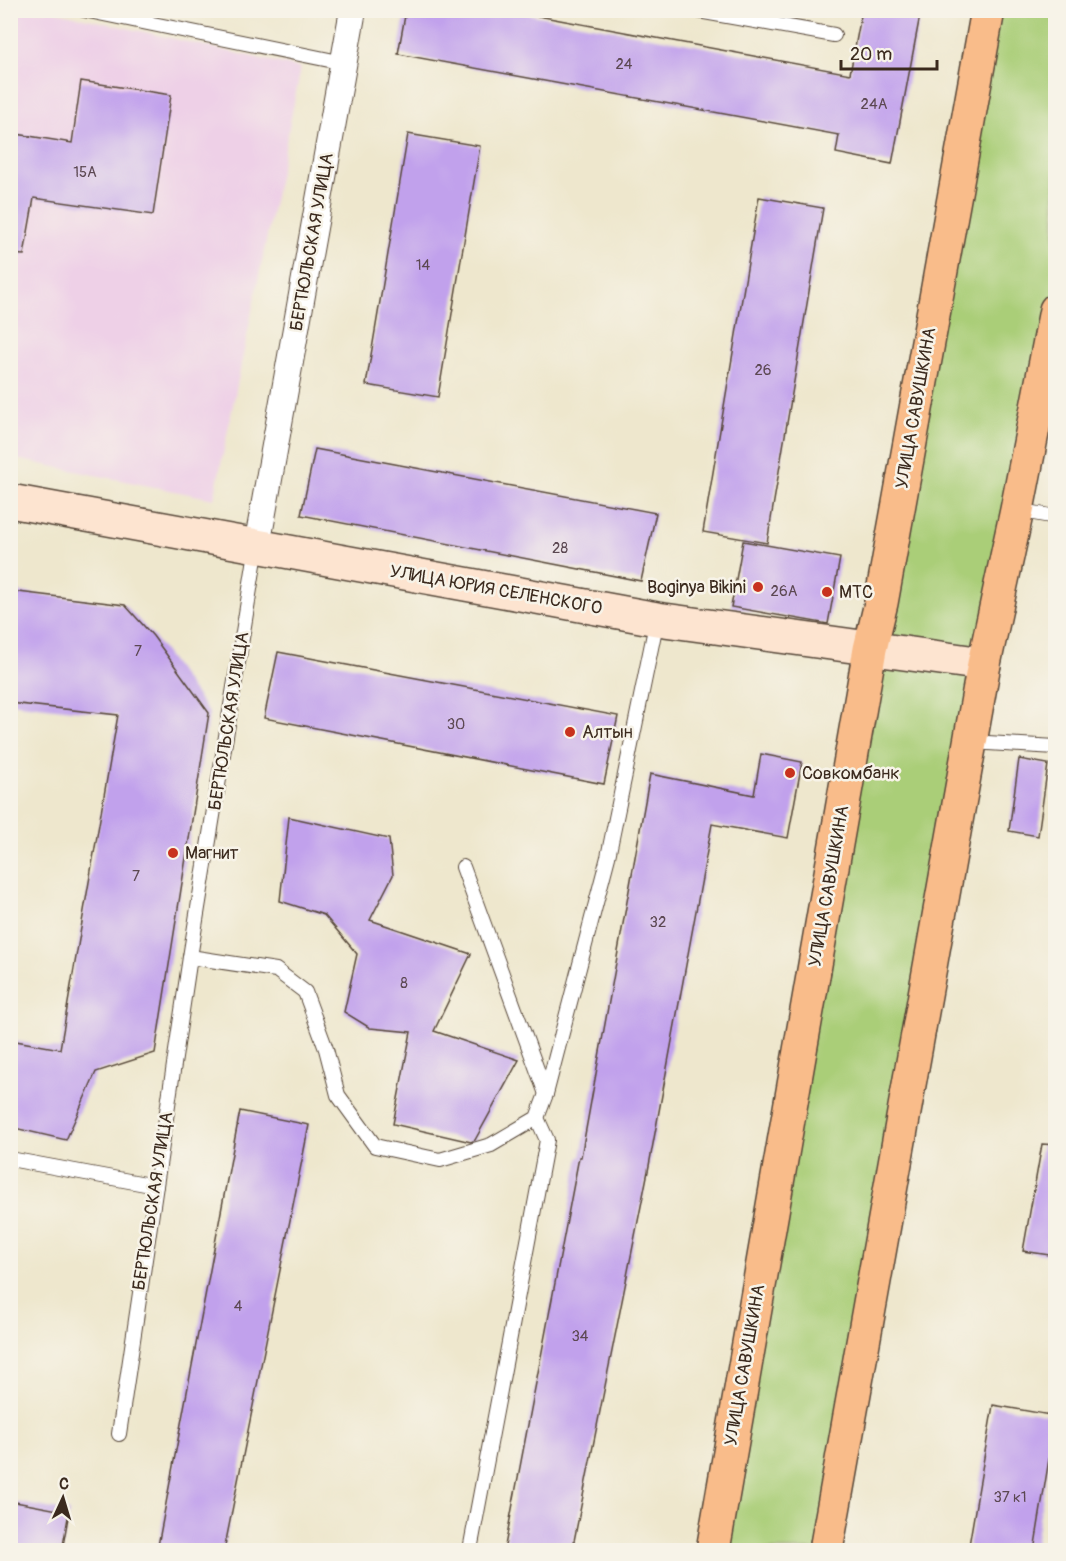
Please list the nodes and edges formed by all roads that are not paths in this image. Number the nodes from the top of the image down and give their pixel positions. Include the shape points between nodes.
1 (84, 10) edge
2 (353, 10) edge
3 (693, 10) edge
4 (988, 10) edge
5 (834, 35) dead end
6 (344, 63) junction
7 (1056, 310) edge
8 (10, 501) edge
9 (1017, 510) junction
10 (1056, 517) edge
11 (257, 546) junction
12 (657, 619) junction
13 (870, 649) junction
14 (984, 664) junction
15 (970, 742) junction
16 (1056, 747) edge
17 (463, 867) dead end
18 (190, 957) junction
19 (546, 1094) junction
20 (537, 1118) junction
21 (10, 1159) edge
22 (156, 1186) junction
23 (119, 1434) dead end
24 (470, 1551) edge
25 (713, 1551) edge
26 (826, 1551) edge

1 - 6 lane
2 - 6 street, БЕРТЮЛЬСКАЯ УЛИЦА
3 - 5 lane
4 - 13 highway, УЛИЦА САВУШКИНА
6 - 11 street, БЕРТЮЛЬСКАЯ УЛИЦА
7 - 9 highway
8 - 11 street, УЛИЦА ЮРИЯ СЕЛЕНСКОГО
9 - 10 lane
9 - 14 highway
11 - 12 street, УЛИЦА ЮРИЯ СЕЛЕНСКОГО
11 - 18 lane, БЕРТЮЛЬСКАЯ УЛИЦА
12 - 13 street, УЛИЦА ЮРИЯ СЕЛЕНСКОГО
12 - 19 lane via 608,857
13 - 14 street, УЛИЦА ЮРИЯ СЕЛЕНСКОГО
13 - 25 highway, УЛИЦА САВУШКИНА
14 - 15 highway
15 - 16 lane
15 - 26 highway
17 - 19 lane
18 - 20 lane via 276,970 305,992 338,1095 375,1146 440,1160 491,1145
18 - 22 lane, БЕРТЮЛЬСКАЯ УЛИЦА
19 - 20 lane
20 - 24 lane via 547,1140
21 - 22 lane
22 - 23 lane, БЕРТЮЛЬСКАЯ УЛИЦА

